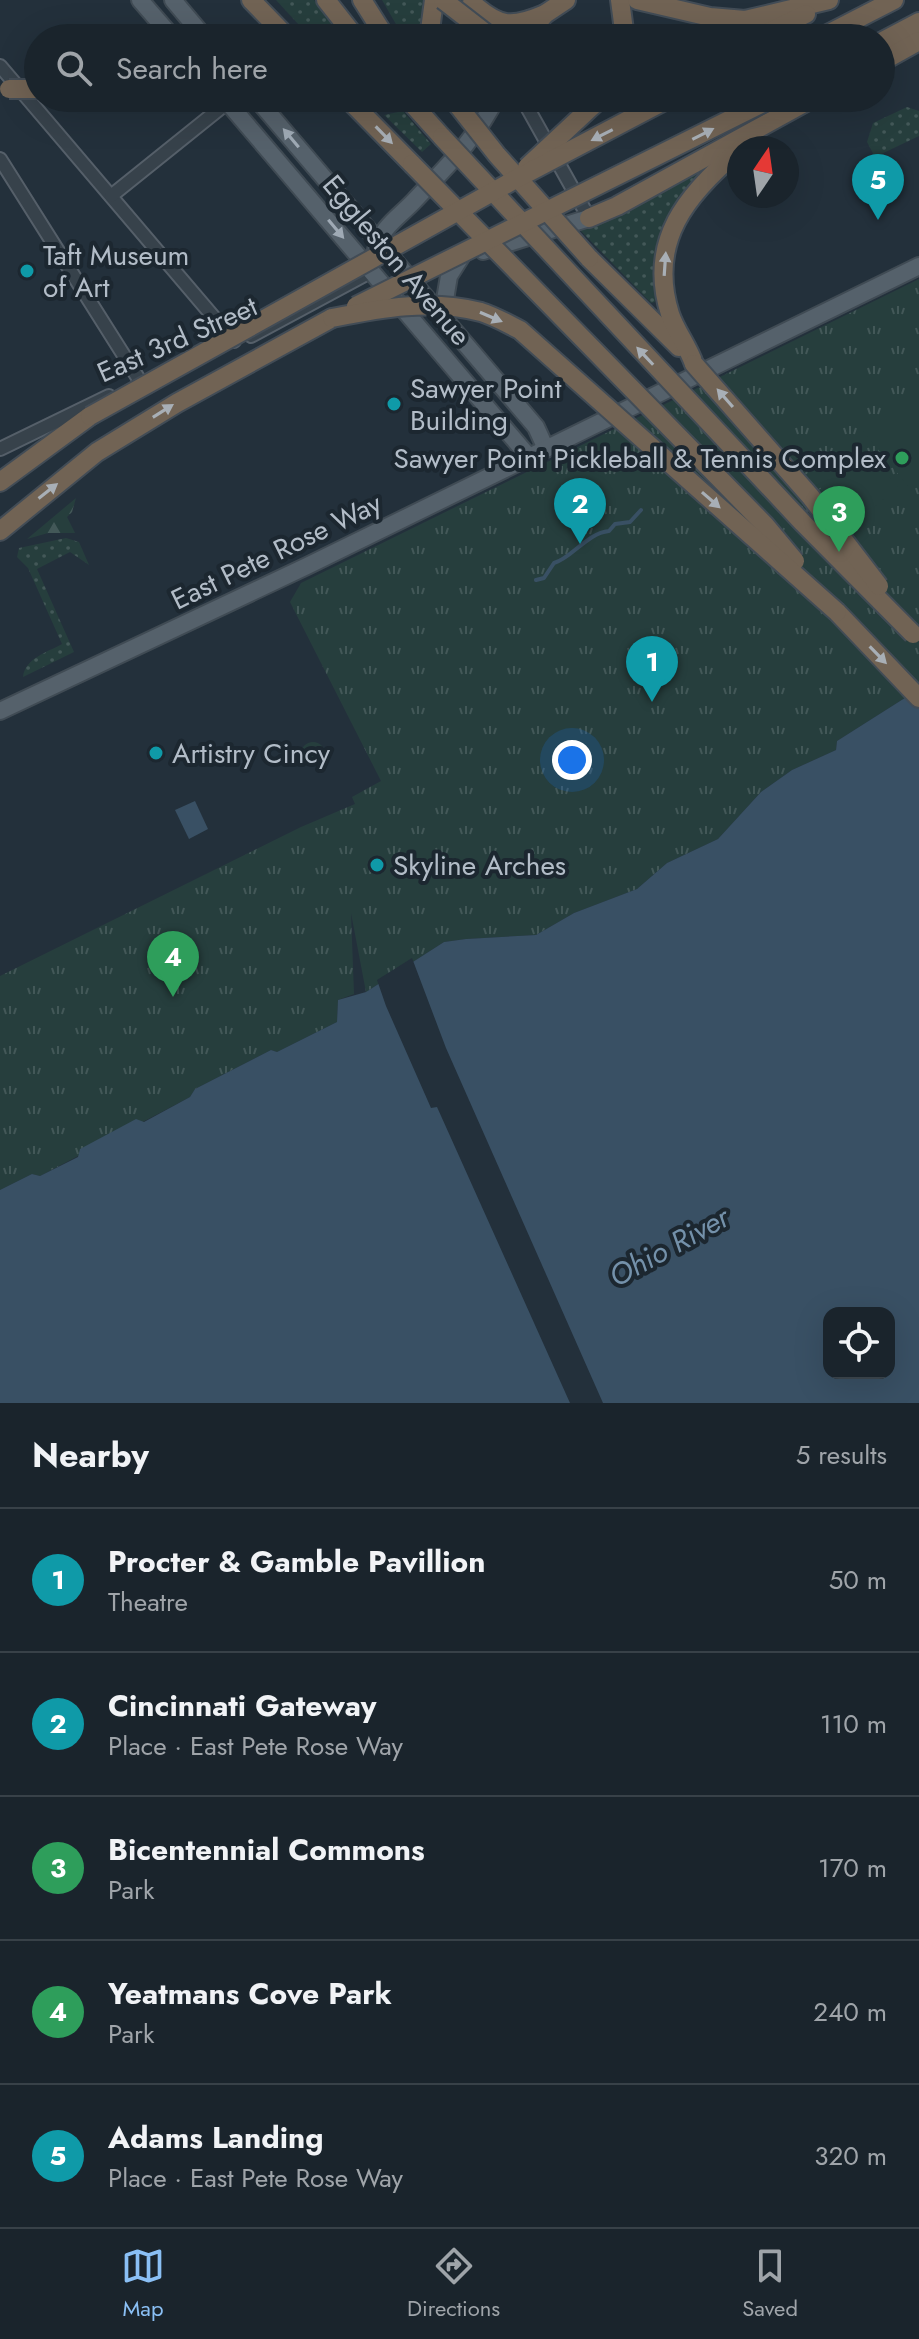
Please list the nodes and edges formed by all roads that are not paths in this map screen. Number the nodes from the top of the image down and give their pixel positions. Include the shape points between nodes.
1 (140, 0) edge
2 (173, 0) edge
3 (251, 0) edge
4 (266, 0) edge
5 (326, 0) edge
6 (362, 0) edge
7 (434, 0) edge
8 (443, 0) edge
9 (566, 0) edge
10 (620, 0) edge
11 (637, 0) edge
12 (831, 0) edge
13 (894, 0) edge
14 (471, 2) edge
15 (545, 14) junction
16 (919, 22) edge
17 (161, 24) edge
18 (193, 24) edge
19 (274, 24) edge
20 (287, 24) edge
21 (345, 24) edge
22 (377, 24) edge
23 (431, 24) edge
24 (473, 24) edge
25 (483, 24) edge
26 (536, 24) edge
27 (623, 24) edge
28 (784, 24) edge
29 (847, 24) edge
30 (895, 35) edge
31 (919, 41) edge
32 (895, 54) edge
33 (0, 66) edge
34 (3, 89) edge
35 (24, 89) edge
36 (24, 94) edge
37 (39, 112) edge
38 (212, 112) edge
39 (236, 112) edge
40 (268, 112) edge
41 (361, 112) edge
42 (420, 112) edge
43 (429, 112) edge
44 (463, 112) edge
45 (489, 112) edge
46 (530, 112) edge
47 (586, 112) edge
48 (643, 112) edge
49 (744, 112) edge
50 (787, 112) edge
51 (776, 118) junction
52 (755, 136) edge
53 (442, 137) junction
54 (0, 159) edge
55 (727, 161) edge
56 (514, 180) junction
57 (111, 196) junction
58 (589, 218) junction
59 (378, 240) junction
60 (461, 257) junction
61 (919, 266) edge
62 (403, 270) junction
63 (372, 271) junction
64 (332, 318) junction
65 (442, 318) junction
66 (235, 343) junction
67 (694, 364) junction
68 (140, 381) junction
69 (0, 449) edge
70 (546, 449) junction
71 (529, 457) junction
72 (30, 460) junction
73 (0, 482) edge
74 (0, 489) edge
75 (0, 531) edge
76 (837, 612) junction
77 (916, 637) edge
78 (919, 698) edge
79 (0, 711) edge

1 - 17 main road
2 - 18 main road
3 - 19 highway
4 - 20 highway
5 - 21 highway
6 - 22 highway
7 - 23 highway
8 - 24 highway, bridge
9 - 15 highway
10 - 27 highway
11 - 12 highway via 745,20
12 - 28 highway
13 - 29 highway
14 - 15 highway via 488,18 509,24
14 - 25 street
15 - 26 highway
16 - 30 highway
31 - 32 highway
33 - 36 street
34 - 35 highway, bridge
37 - 57 street
38 - 57 street
39 -> 63 main road, Eggleston Avenue
59 -> 40 main road, Eggleston Avenue
41 -> 76 highway, bridge via 765,525
42 - 53 highway
43 - 53 highway
44 - 67 highway, bridge via 589,258
45 - 59 main road
46 - 58 street
47 - 56 highway, bridge
48 -> 56 highway, bridge
64 -> 49 highway, bridge
50 - 51 highway
51 - 52 highway
51 - 58 highway
77 -> 53 highway, bridge
54 - 68 street
67 -> 55 highway via 675,327 664,282 665,261 678,214
56 - 72 highway, bridge via 90,416
57 - 66 street
58 - 60 main road, East 3rd Street
59 - 62 main road, Eggleston Avenue
59 - 63 main road
60 - 62 main road, East 3rd Street
60 - 65 main road via 449,276
61 - 70 main road, East Pete Rose Way
62 - 63 main road, East 3rd Street
62 - 65 main road, Eggleston Avenue
63 - 66 street, East 3rd Street
63 - 71 main road, Eggleston Avenue
75 -> 64 highway via 97,452
64 -> 76 highway, bridge via 434,304 483,313 520,330
65 - 70 main road, Eggleston Avenue via 536,427
66 - 68 street, East 3rd Street
77 -> 67 highway, bridge via 810,496
68 - 69 street, East 3rd Street
70 - 71 main road, East Pete Rose Way
71 - 79 main road, East Pete Rose Way
72 - 73 highway
72 - 74 highway
76 -> 78 highway

